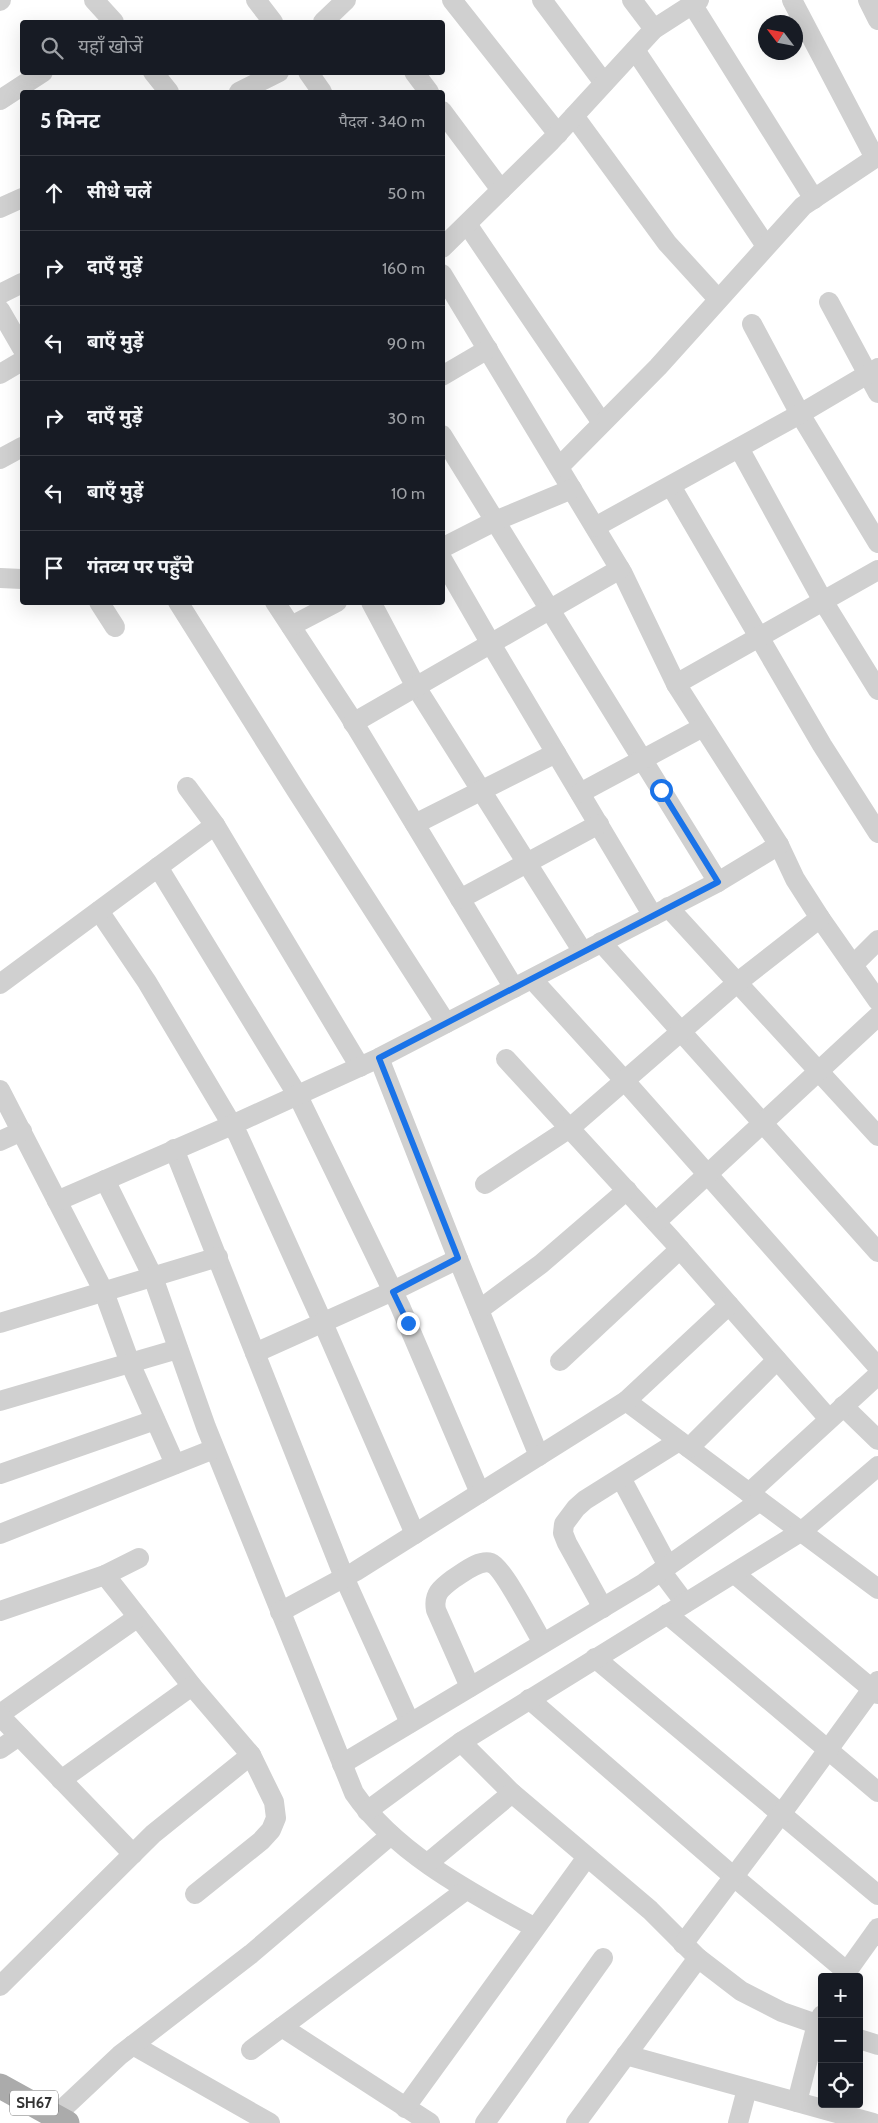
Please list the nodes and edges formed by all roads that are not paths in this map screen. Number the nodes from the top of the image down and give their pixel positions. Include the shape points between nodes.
1 (256, 0) edge
2 (346, 0) edge
3 (452, 0) edge
4 (542, 0) edge
5 (632, 0) edge
6 (792, 0) edge
7 (868, 0) edge
8 (99, 2) edge
9 (696, 2) edge
10 (112, 20) edge
11 (271, 20) edge
12 (325, 20) edge
13 (878, 20) edge
14 (654, 29) junction
15 (635, 50) junction
16 (38, 75) edge
17 (156, 75) edge
18 (273, 75) edge
19 (310, 75) edge
20 (416, 75) edge
21 (604, 83) junction
22 (168, 90) edge
23 (243, 90) edge
24 (321, 90) edge
25 (428, 90) edge
26 (0, 100) edge
27 (445, 115) edge
28 (574, 116) junction
29 (558, 134) junction
30 (876, 157) edge
31 (501, 190) junction
32 (20, 199) edge
33 (814, 199) junction
34 (0, 208) edge
35 (467, 224) junction
36 (445, 245) edge
37 (766, 246) junction
38 (445, 284) edge
39 (20, 285) edge
40 (0, 294) edge
41 (449, 298) edge
42 (718, 299) junction
43 (829, 302) dead end
44 (0, 310) edge
45 (752, 324) dead end
46 (20, 345) edge
47 (488, 349) junction
48 (20, 362) edge
49 (873, 371) edge
50 (0, 374) edge
51 (445, 374) edge
52 (878, 393) edge
53 (800, 414) junction
54 (602, 423) junction
55 (445, 440) edge
56 (20, 448) edge
57 (739, 448) junction
58 (0, 459) edge
59 (559, 467) junction
60 (670, 486) junction
61 (572, 490) junction
62 (495, 521) junction
63 (595, 527) junction
64 (878, 543) edge
65 (445, 546) edge
66 (445, 563) edge
67 (620, 569) junction
68 (878, 570) edge
69 (0, 578) edge
70 (20, 579) edge
71 (823, 601) junction
72 (101, 605) edge
73 (180, 605) edge
74 (277, 605) edge
75 (331, 605) edge
76 (373, 605) edge
77 (550, 609) junction
78 (291, 626) junction
79 (115, 627) dead end
80 (760, 637) junction
81 (491, 644) junction
82 (676, 684) junction
83 (416, 687) junction
84 (878, 690) edge
85 (353, 723) junction
86 (703, 727) junction
87 (556, 754) junction
88 (642, 759) junction
89 (187, 787) dead end
90 (480, 791) junction
91 (580, 793) junction
92 (415, 824) junction
93 (599, 824) junction
94 (215, 825) junction
95 (878, 833) edge
96 (779, 845) junction
97 (528, 862) junction
98 (158, 867) junction
99 (718, 882) junction
100 (460, 899) junction
101 (99, 911) junction
102 (661, 912) junction
103 (820, 918) junction
104 (878, 940) edge
105 (602, 942) junction
106 (583, 952) junction
107 (853, 965) junction
108 (738, 982) junction
109 (523, 983) junction
110 (0, 984) edge
111 (878, 1001) edge
112 (878, 1016) edge
113 (446, 1023) junction
114 (682, 1030) junction
115 (379, 1058) junction
116 (506, 1059) dead end
117 (360, 1067) junction
118 (819, 1071) junction
119 (624, 1080) junction
120 (0, 1090) edge
121 (298, 1096) junction
122 (762, 1124) junction
123 (232, 1125) junction
124 (570, 1128) junction
125 (22, 1131) junction
126 (878, 1136) edge
127 (0, 1141) edge
128 (174, 1149) junction
129 (707, 1175) junction
130 (105, 1180) junction
131 (485, 1184) dead end
132 (627, 1190) junction
133 (57, 1201) junction
134 (656, 1222) junction
135 (680, 1250) junction
136 (878, 1252) edge
137 (218, 1257) junction
138 (458, 1258) junction
139 (153, 1277) junction
140 (104, 1292) junction
141 (393, 1292) junction
142 (729, 1305) junction
143 (479, 1310) junction
144 (0, 1323) edge
145 (323, 1323) junction
146 (178, 1349) junction
147 (255, 1353) junction
148 (777, 1360) junction
149 (560, 1361) dead end
150 (130, 1363) junction
151 (878, 1367) edge
152 (878, 1375) edge
153 (0, 1401) edge
154 (626, 1402) junction
155 (836, 1412) junction
156 (155, 1420) junction
157 (878, 1440) edge
158 (684, 1445) junction
159 (214, 1449) junction
160 (539, 1456) junction
161 (175, 1464) junction
162 (878, 1466) edge
163 (0, 1474) edge
164 (621, 1478) junction
165 (480, 1493) junction
166 (754, 1497) junction
167 (802, 1532) junction
168 (0, 1534) edge
169 (415, 1534) junction
170 (139, 1558) dead end
171 (665, 1569) junction
172 (735, 1574) junction
173 (105, 1575) junction
174 (344, 1577) junction
175 (877, 1587) edge
176 (685, 1603) junction
177 (603, 1608) junction
178 (0, 1611) edge
179 (280, 1612) junction
180 (667, 1614) junction
181 (138, 1617) junction
182 (543, 1644) junction
183 (595, 1658) junction
184 (192, 1686) junction
185 (470, 1687) junction
186 (876, 1688) edge
187 (529, 1699) junction
188 (0, 1715) edge
189 (410, 1723) junction
190 (19, 1736) junction
191 (461, 1742) junction
192 (0, 1749) edge
193 (828, 1749) junction
194 (251, 1754) junction
195 (342, 1764) junction
196 (61, 1780) junction
197 (878, 1792) edge
198 (512, 1793) junction
199 (367, 1811) junction
200 (781, 1814) junction
201 (391, 1835) junction
202 (132, 1854) junction
203 (587, 1857) junction
204 (428, 1863) junction
205 (734, 1877) junction
206 (466, 1890) junction
207 (195, 1894) dead end
208 (878, 1895) edge
209 (535, 1928) junction
210 (875, 1936) edge
211 (683, 1944) junction
212 (603, 1958) dead end
213 (698, 1958) junction
214 (843, 1973) edge
215 (845, 1973) edge
216 (4, 1975) edge
217 (818, 2021) edge
218 (282, 2027) junction
219 (818, 2029) edge
220 (863, 2040) edge
221 (133, 2045) junction
222 (878, 2045) edge
223 (251, 2050) dead end
224 (626, 2055) junction
225 (0, 2086) edge
226 (747, 2088) junction
227 (797, 2102) junction
228 (405, 2108) junction
229 (51, 2118) edge
230 (878, 2119) edge
231 (579, 2122) edge
232 (270, 2123) edge
233 (430, 2123) edge
234 (485, 2123) edge
235 (738, 2123) edge
236 (874, 2123) edge

1 - 11 street
2 - 12 street
3 - 29 street
4 - 21 street
5 - 14 street
6 - 30 street
7 - 13 street
8 - 10 street
9 - 14 street
9 - 33 street
14 - 15 street
15 - 21 street
15 - 37 street
16 - 26 street
17 - 22 street
18 - 23 street
19 - 24 street
20 - 25 street
21 - 28 street
27 - 31 street
28 - 29 street
28 - 42 street via 667,243
29 - 31 street
30 - 33 street
31 - 35 street
32 - 34 street
33 - 37 street via 802,206
35 - 36 street
35 - 54 street
37 - 42 street
38 - 41 street
39 - 40 street
41 - 47 street
42 - 54 street via 658,367
43 - 49 street
44 - 46 street
45 - 53 street
47 - 51 street
47 - 59 street
48 - 50 street
49 - 52 street
49 - 53 street
53 - 57 street
53 - 64 street
54 - 59 street
55 - 62 street
56 - 58 street
57 - 60 street
57 - 71 street
59 - 61 street
60 - 63 street
60 - 80 street
61 - 62 street
61 - 63 street
62 - 65 street
62 - 77 street
63 - 67 street
66 - 81 street
67 - 77 street
67 - 82 street
68 - 71 street
69 - 70 street
71 - 80 street
71 - 84 street
72 - 79 street
73 - 113 street
74 - 78 street
75 - 78 street
76 - 83 street
77 - 81 street
77 - 88 street
78 - 85 street
80 - 82 street
80 - 95 street via 822,745
81 - 83 street
81 - 87 street
82 - 86 street
83 - 85 street
83 - 90 street
85 - 92 street
86 - 88 street
86 - 96 street
87 - 90 street
87 - 91 street
88 - 91 street
88 - 99 street
89 - 94 street
90 - 92 street
90 - 97 street
91 - 93 street
92 - 100 street
93 - 97 street
93 - 102 street
94 - 98 street
94 - 117 street
96 - 99 street
96 - 103 street
97 - 100 street
97 - 106 street
98 - 101 street
98 - 121 street
99 - 102 street
100 - 109 street
101 - 110 street
101 - 123 street
102 - 105 street
102 - 108 street
103 - 107 street
103 - 108 street
104 - 107 street
105 - 106 street
105 - 114 street
106 - 109 street
107 - 111 street
108 - 114 street
108 - 118 street
109 - 113 street
109 - 119 street
112 - 118 street
113 - 115 street
114 - 119 street
114 - 122 street
115 - 117 street
115 - 138 street
116 - 124 street
117 - 121 street
118 - 122 street
118 - 126 street
119 - 124 street
119 - 129 street
120 - 125 street
121 - 123 street
121 - 141 street
122 - 129 street
122 - 136 street
123 - 128 street
123 - 145 street
124 - 131 street
124 - 132 street
125 - 127 street
125 - 133 street
128 - 130 street
128 - 137 street
129 - 134 street
129 - 151 street
130 - 133 street
130 - 139 street
132 - 134 street
132 - 143 street via 540,1264
133 - 140 street
134 - 135 street
135 - 142 street
135 - 149 street
137 - 139 street
137 - 147 street
138 - 141 street
138 - 143 street
139 - 140 street
139 - 146 street
140 - 144 street
140 - 150 street
141 - 145 street
141 - 165 street
142 - 148 street
142 - 154 street
143 - 160 street
145 - 147 street
145 - 169 street
146 - 150 street
146 - 159 street
147 - 174 street
148 - 155 street
148 - 158 street
150 - 153 street
150 - 156 street
152 - 155 street
154 - 158 street
154 - 160 street
155 - 157 street
155 - 166 street
156 - 161 street
156 - 163 street
158 - 164 street
158 - 166 street
159 - 161 street
159 - 179 street
160 - 165 street
161 - 168 street
162 - 167 street
164 - 171 street
164 - 177 street via 585,1500 564,1524 567,1543
165 - 169 street
166 - 167 street
166 - 171 street
167 - 172 street
167 - 175 street
169 - 174 street
170 - 173 street
171 - 176 street
171 - 177 street
172 - 176 street
172 - 186 street
173 - 178 street
173 - 181 street
174 - 179 street
174 - 189 street
176 - 180 street
177 - 182 street
179 - 195 street
180 - 183 street
180 - 193 street
181 - 184 street
181 - 188 street
182 - 185 street
182 - 185 street via 496,1566 482,1564 467,1570 443,1586 436,1594 435,1602
183 - 187 street
183 - 200 street
184 - 194 street
184 - 196 street
185 - 189 street
186 - 193 street
187 - 191 street
187 - 205 street
188 - 190 street
189 - 195 street
190 - 192 street
190 - 196 street
191 - 198 street
191 - 199 street
193 - 197 street
193 - 200 street
194 - 202 street
194 - 207 street via 274,1802 276,1818 262,1841
195 - 199 street via 354,1793
196 - 202 street
198 - 203 street
198 - 204 street
199 - 201 street
200 - 205 street
200 - 208 street
201 - 204 street
201 - 221 street via 251,1954
202 - 216 street
203 - 209 street
203 - 211 street via 650,1910
204 - 206 street
205 - 211 street
205 - 214 street
206 - 209 street
206 - 218 street
209 - 228 street
210 - 215 street
211 - 213 street
212 - 234 street
213 - 217 street via 740,1991 782,2012
213 - 224 street
218 - 223 street
218 - 228 street
219 - 227 street
220 - 222 street
221 - 229 street
221 - 232 street
224 - 226 street
224 - 231 street
225 - 229 main road, SH67
226 - 227 street
226 - 235 street
227 - 236 street
228 - 233 street
230 - 236 street

